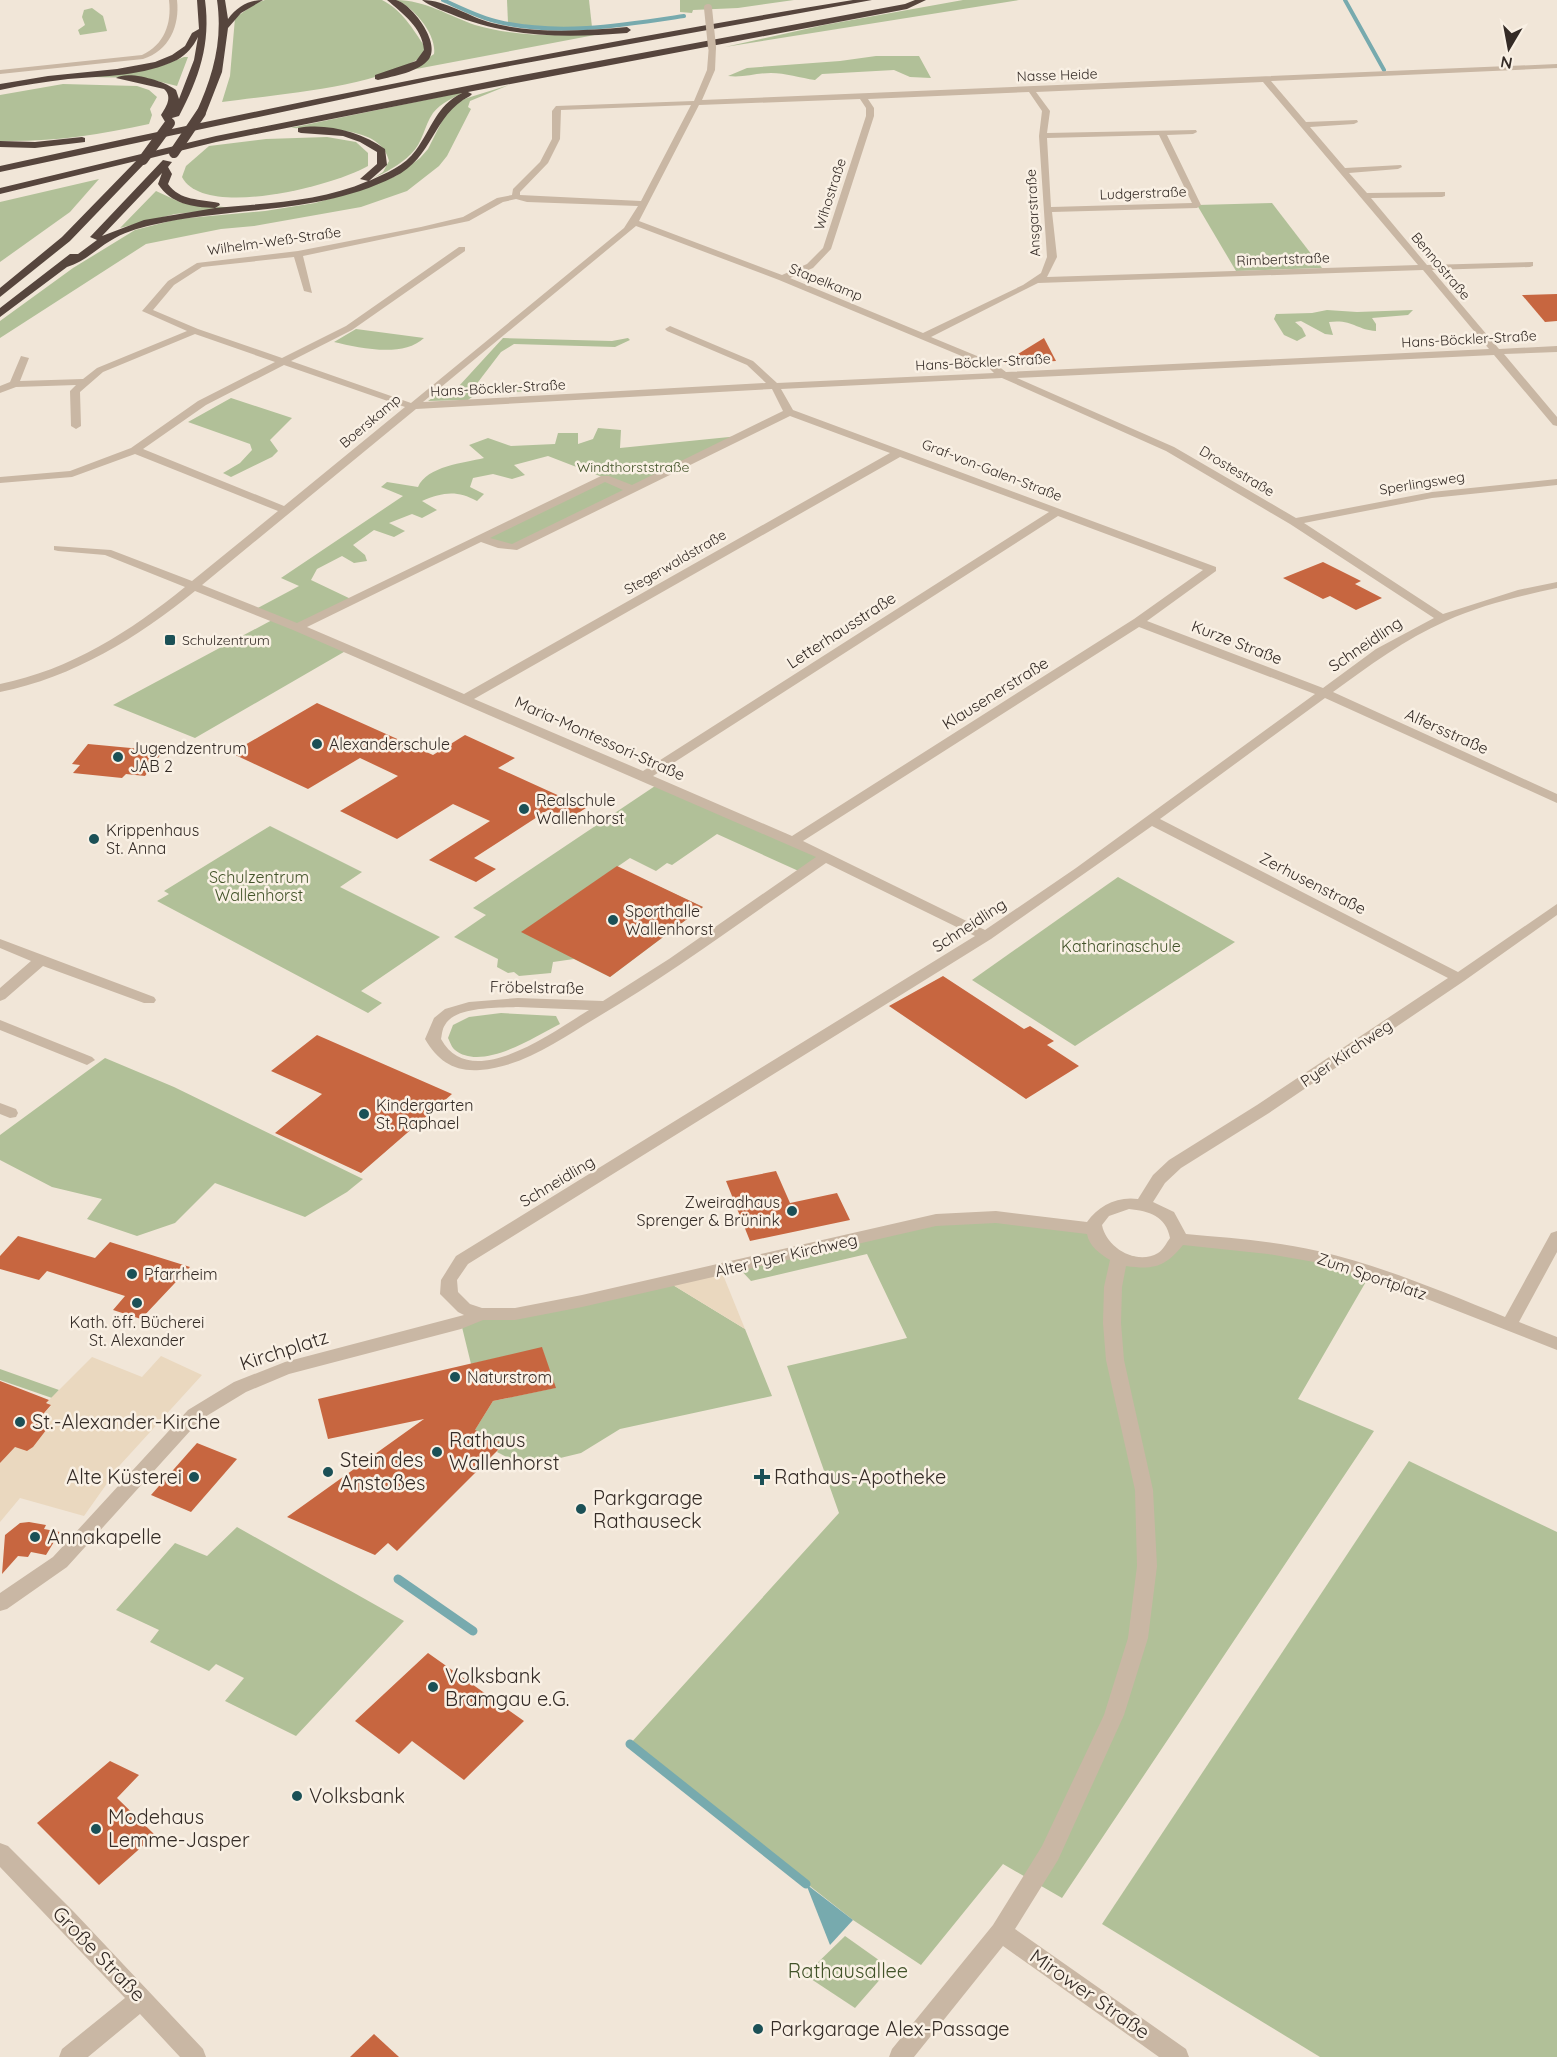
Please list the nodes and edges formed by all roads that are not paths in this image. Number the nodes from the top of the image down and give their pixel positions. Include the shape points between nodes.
1 (173, 0) edge
2 (201, 0) edge
3 (221, 0) edge
4 (260, 0) edge
5 (391, 0) edge
6 (426, 0) edge
7 (829, 0) edge
8 (868, 0) edge
9 (921, 0) edge
10 (707, 4) edge
11 (224, 27) junction
12 (658, 27) junction
13 (203, 30) junction
14 (1557, 66) edge
15 (0, 72) edge
16 (1266, 80) junction
17 (507, 81) junction
18 (350, 86) junction
19 (0, 89) edge
20 (1031, 90) junction
21 (862, 96) junction
22 (697, 102) junction
23 (171, 121) junction
24 (1354, 122) dead end
25 (1304, 124) junction
26 (1193, 132) dead end
27 (1162, 134) junction
28 (116, 136) junction
29 (1043, 136) junction
30 (216, 139) junction
31 (0, 144) edge
32 (0, 159) edge
33 (163, 167) junction
34 (1398, 167) dead end
35 (0, 169) edge
36 (1343, 171) junction
37 (0, 180) edge
38 (0, 190) edge
39 (1442, 194) dead end
40 (516, 196) junction
41 (1366, 196) junction
42 (642, 204) junction
43 (1047, 210) junction
44 (634, 222) junction
45 (462, 249) dead end
46 (298, 254) junction
47 (45, 258) junction
48 (65, 264) junction
49 (1530, 264) dead end
50 (1424, 268) junction
51 (782, 278) junction
52 (1036, 280) junction
53 (0, 286) edge
54 (309, 291) dead end
55 (0, 294) edge
56 (0, 314) edge
57 (670, 329) dead end
58 (195, 331) junction
59 (922, 336) junction
60 (1557, 348) edge
61 (1496, 352) junction
62 (24, 358) dead end
63 (285, 362) junction
64 (1003, 375) junction
65 (84, 382) junction
66 (14, 384) junction
67 (775, 386) junction
68 (0, 390) edge
69 (411, 406) junction
70 (789, 412) junction
71 (1557, 423) edge
72 (76, 426) dead end
73 (135, 450) junction
74 (900, 452) junction
75 (0, 480) edge
76 (1557, 482) edge
77 (633, 490) junction
78 (1058, 511) junction
79 (286, 512) junction
80 (1294, 522) junction
81 (481, 538) junction
82 (58, 548) dead end
83 (1212, 569) joint
84 (1557, 585) edge
85 (194, 587) junction
86 (1442, 618) junction
87 (1138, 622) junction
88 (297, 627) junction
89 (0, 688) edge
90 (1324, 693) junction
91 (465, 699) junction
92 (643, 777) junction
93 (1557, 799) edge
94 (1151, 820) junction
95 (793, 841) junction
96 (827, 856) junction
97 (1557, 908) edge
98 (986, 936) junction
99 (0, 943) edge
100 (41, 960) junction
101 (1459, 978) junction
102 (0, 996) edge
103 (149, 1000) dead end
104 (606, 1006) junction
105 (0, 1025) edge
106 (87, 1060) dead end
107 (1143, 1204) junction
108 (1093, 1229) junction
109 (1557, 1237) edge
110 (1179, 1239) junction
111 (1119, 1258) junction
112 (481, 1314) junction
113 (1508, 1326) junction
114 (1557, 1344) edge
115 (0, 1603) edge
116 (0, 1853) edge
117 (1001, 1932) junction
118 (141, 1999) junction
119 (70, 2057) edge
120 (195, 2057) edge
121 (900, 2057) edge
122 (1178, 2057) edge

1 - 15 street via 173,27 153,54
2 - 13 highway
3 - 11 highway
4 - 11 highway via 238,11
5 - 18 highway via 407,11 430,41 430,50 416,64
6 - 12 highway via 484,24 530,32 584,33
7 - 12 highway
8 - 35 highway via 480,68
9 - 17 highway via 907,6
9 - 37 highway via 493,75
10 - 22 street, Boerskamp, bridge via 711,70
11 - 33 highway, bridge via 222,58 215,81 201,113
12 - 18 highway
13 - 19 highway via 195,35 187,50 156,64
13 - 23 highway via 194,81
14 - 16 street, Nasse Heide
16 - 20 street, Nasse Heide
16 - 25 street, Bennostraße
17 - 30 highway
17 - 48 highway via 452,101 439,115 415,158 373,183 313,201 153,221 117,232 78,261
18 - 28 highway
19 - 23 highway via 86,79 152,82 173,92 166,115
20 - 21 street, Nasse Heide
20 - 29 street, Ansgarstraße via 1046,111
21 - 22 street, Nasse Heide
21 - 51 street, Wihostraße via 870,116 827,249 810,266
22 - 40 street, Nasse Heide via 559,108 556,139 544,162 516,191
22 - 42 street, Boerskamp
23 - 47 highway, bridge via 120,186
24 - 25 street
25 - 36 street, Bennostraße
26 - 27 street
27 - 29 street
27 - 43 street, Ludgerstraße via 1197,205
28 - 31 highway via 60,143
28 - 32 highway
29 - 43 street, Ansgarstraße
30 - 33 highway via 287,131 339,132 374,144 384,158 377,171 350,185 300,198 241,205 211,205 177,198 163,184 167,174
30 - 38 highway
33 - 48 highway
34 - 36 street
36 - 41 street, Bennostraße
39 - 41 street
40 - 42 street
40 - 46 street, Wilhelm-Weß-Straße via 500,200 466,219
41 - 50 street, Bennostraße
42 - 44 street, Boerskamp
43 - 52 street, Ansgarstraße via 1052,257 1045,274
44 - 51 street, Stapelkamp
44 - 69 street, Boerskamp
45 - 63 street via 350,328
46 - 54 street
46 - 58 street, Wilhelm-Weß-Straße via 200,265 171,284 147,311
47 - 53 highway via 29,264
47 - 55 highway
48 - 56 highway
49 - 50 street, Rimbertstraße
50 - 52 street, Rimbertstraße
50 - 61 street, Bennostraße
51 - 59 street, Stapelkamp
52 - 59 street, Ansgarstraße
57 - 67 street via 739,357
58 - 63 street, Wilhelm-Weß-Straße
58 - 65 street via 100,370
59 - 64 street, Stapelkamp via 991,365
60 - 61 street, Hans-Böckler-Straße
61 - 64 street, Hans-Böckler-Straße
61 - 71 street, Bennostraße
62 - 66 street
63 - 69 street, Wilhelm-Weß-Straße
63 - 73 street via 202,403
64 - 67 street, Hans-Böckler-Straße
64 - 80 street, Drostestraße via 1170,449
65 - 66 street
65 - 72 street via 75,391
66 - 68 street
67 - 69 street, Hans-Böckler-Straße
67 - 70 street
69 - 79 street, Boerskamp
70 - 74 street, Graf-von-Galen-Straße
70 - 77 street
73 - 75 street via 72,474
73 - 79 street
74 - 78 street, Graf-von-Galen-Straße
74 - 91 street, Stegerwaldstraße
76 - 80 street, Sperlingsweg via 1432,495
77 - 81 street via 513,548
77 - 81 street via 605,478
78 - 83 street, Graf-von-Galen-Straße
78 - 92 street, Letterhausstraße
79 - 85 street, Boerskamp
80 - 86 street, Drostestraße
81 - 88 street
82 - 85 street, Maria-Montessori-Straße via 107,552
83 - 87 street, Klausenerstraße
84 - 86 street, Schneidling
85 - 88 street, Maria-Montessori-Straße
85 - 89 street, Boerskamp via 157,616 88,658 37,680
86 - 90 street, Schneidling via 1380,652
87 - 90 street, Kurze Straße
87 - 95 street, Klausenerstraße
88 - 91 street, Maria-Montessori-Straße
90 - 93 street, Alfersstraße
90 - 94 street, Schneidling
91 - 92 street, Maria-Montessori-Straße
92 - 95 street, Maria-Montessori-Straße
94 - 98 street, Schneidling
94 - 101 street, Zerhusenstraße
95 - 96 street, Maria-Montessori-Straße
96 - 98 street, Maria-Montessori-Straße
96 - 104 street, Fröbelstraße
97 - 101 street, Pyer Kirchweg
98 - 112 street, Schneidling via 462,1260 449,1280 449,1294 464,1308
99 - 100 street
100 - 102 street
100 - 103 street
101 - 107 street, Pyer Kirchweg via 1175,1164 1159,1179
104 - 104 street, Fröbelstraße via 487,1003 456,1009 440,1020 433,1039 437,1050 453,1063 493,1063 519,1057
105 - 106 street
107 - 108 street via 1114,1205 1095,1219
107 - 110 street via 1174,1221
108 - 111 street via 1104,1250
108 - 112 street, Alter Pyer Kirchweg via 972,1215 582,1301 514,1314
109 - 113 street
110 - 111 street via 1175,1249 1154,1261
110 - 113 street, Zum Sportplatz via 1319,1257
111 - 117 street via 1113,1287 1115,1360 1144,1490 1147,1566 1138,1638 1114,1715 1073,1804 1050,1853
112 - 115 street, Kirchplatz via 461,1323 285,1369 240,1388 194,1415 60,1562
113 - 114 street, Zum Sportplatz
116 - 118 street, Große Straße
117 - 121 street
117 - 122 street, Mirower Straße
118 - 119 street
118 - 120 street, Große Straße

